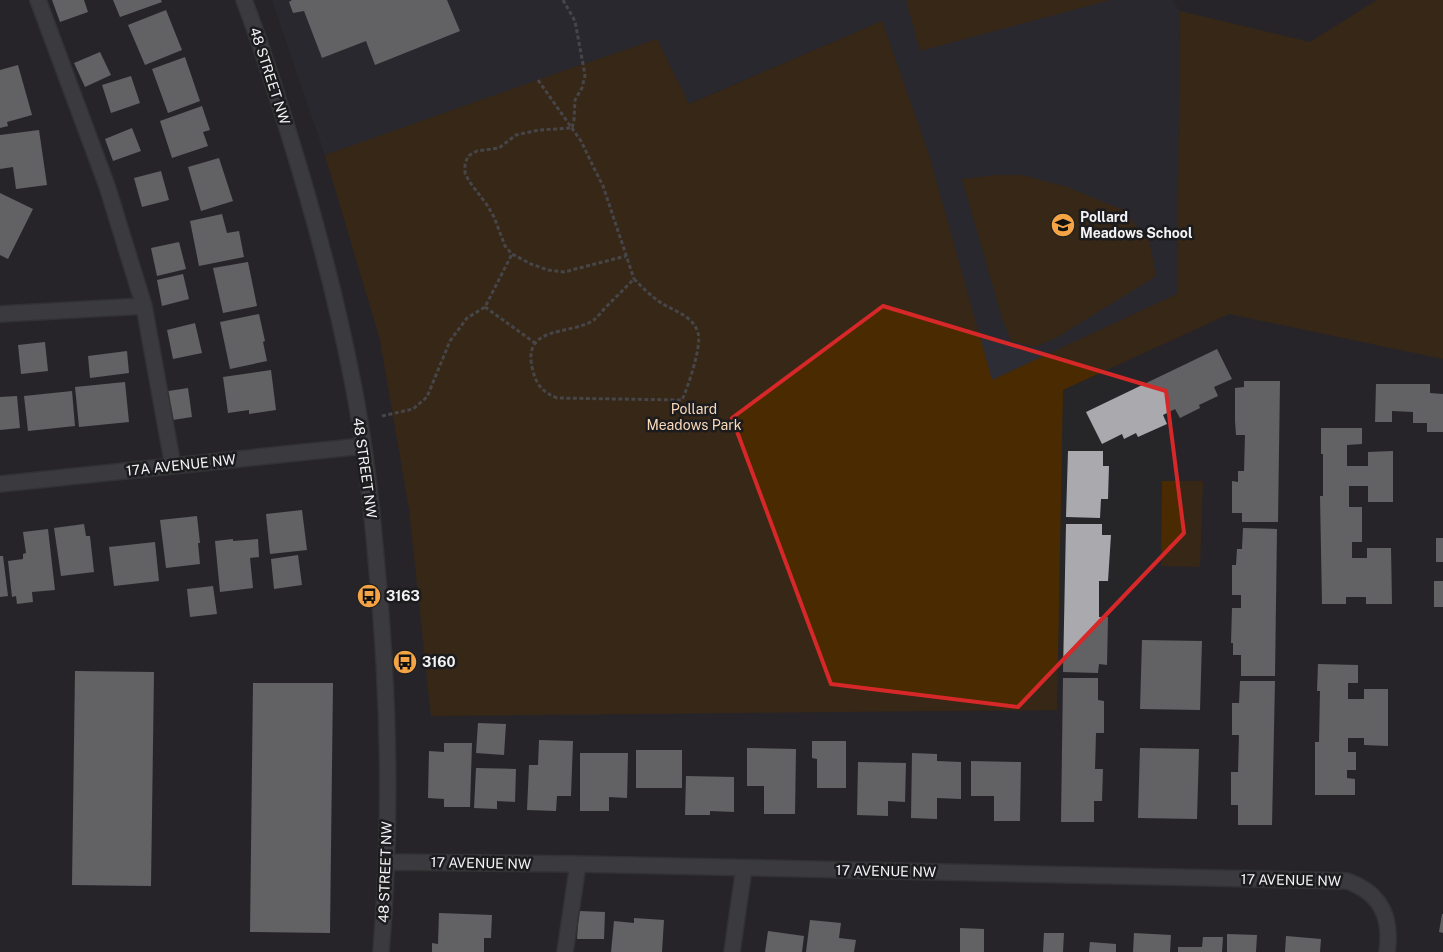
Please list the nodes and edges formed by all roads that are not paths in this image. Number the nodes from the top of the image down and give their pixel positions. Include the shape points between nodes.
1 (38, 0) edge
2 (244, 0) edge
3 (144, 306) junction
4 (0, 314) edge
5 (362, 446) junction
6 (172, 466) junction
7 (0, 484) edge
8 (386, 862) junction
9 (578, 864) junction
10 (744, 868) junction
11 (381, 952) edge
12 (565, 952) edge
13 (732, 952) edge
14 (1387, 952) edge

1 - 3 street via 107,186
2 - 5 street, 48 STREET NW via 276,90 328,268 353,382
3 - 4 street
3 - 6 street
5 - 6 street, 17A AVENUE NW
5 - 8 street, 48 STREET NW via 384,633
6 - 7 street, 17A AVENUE NW
8 - 9 street, 17 AVENUE NW
8 - 11 street, 48 STREET NW
9 - 10 street, 17 AVENUE NW
9 - 12 street
10 - 13 street
10 - 14 street, 17 AVENUE NW via 1347,881 1361,886 1379,901 1388,928

